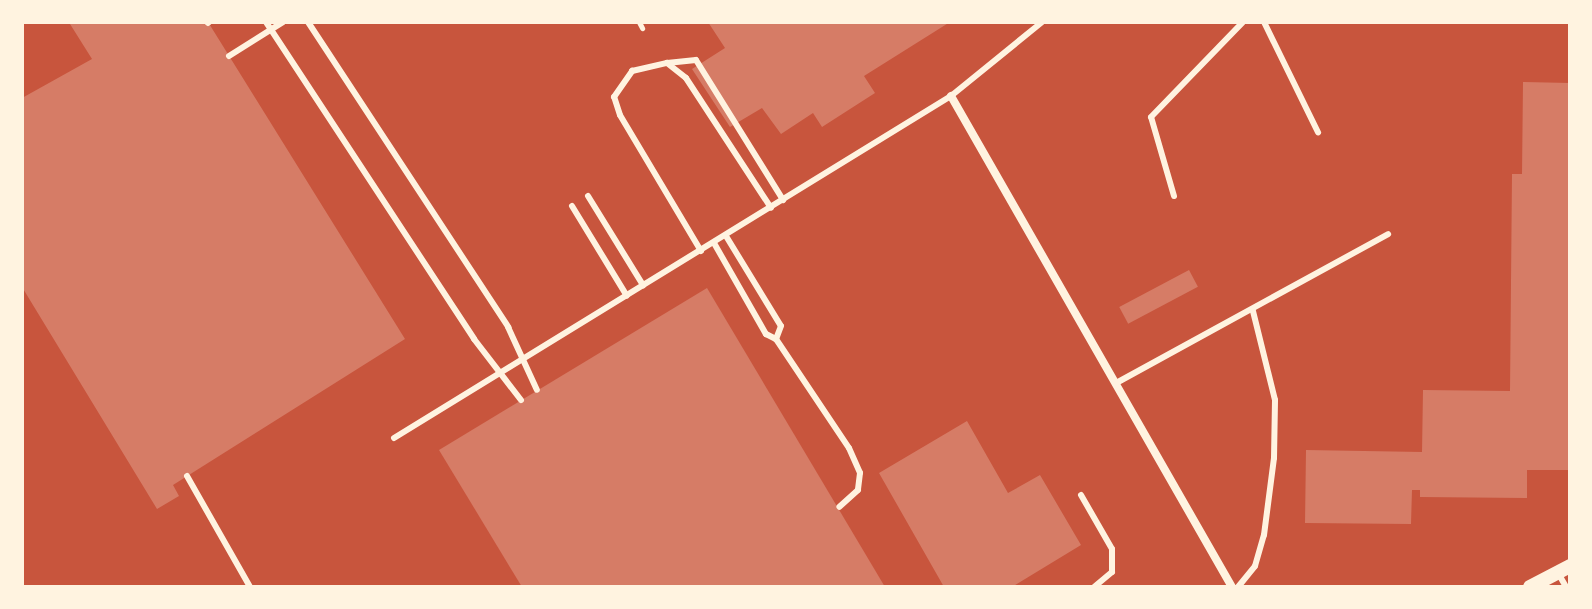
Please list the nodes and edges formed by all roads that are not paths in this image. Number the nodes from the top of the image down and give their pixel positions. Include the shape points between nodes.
1 (266, 22) edge
2 (283, 22) edge
3 (308, 22) edge
4 (1042, 22) edge
5 (1243, 22) edge
6 (1264, 22) edge
7 (271, 29) junction
8 (229, 56) dead end
9 (667, 63) junction
10 (951, 96) junction
11 (1318, 132) dead end
12 (588, 196) dead end
13 (1174, 196) dead end
14 (783, 200) junction
15 (572, 206) dead end
16 (771, 208) junction
17 (1388, 234) dead end
18 (726, 236) junction
19 (714, 243) junction
20 (701, 251) junction
21 (643, 285) junction
22 (627, 296) junction
23 (1253, 311) junction
24 (776, 339) junction
25 (521, 360) junction
26 (499, 374) junction
27 (1118, 382) junction
28 (537, 390) dead end
29 (521, 400) dead end
30 (394, 438) dead end
31 (187, 476) dead end
32 (1081, 495) dead end
33 (839, 507) dead end
34 (1564, 569) edge
35 (245, 579) junction
36 (241, 587) edge
37 (250, 587) edge
38 (1094, 587) edge
39 (1235, 587) edge
40 (1530, 587) edge
41 (1566, 587) edge

1 - 7 lane
2 - 7 lane
3 - 25 lane via 508,327
4 - 10 lane
5 - 13 lane via 1151,117
6 - 11 lane
7 - 8 lane
7 - 26 lane
9 - 14 lane via 696,60
9 - 16 lane via 686,78
9 - 20 lane via 632,71 614,97
10 - 14 lane
10 - 27 street
12 - 21 lane
14 - 16 lane
15 - 22 lane
16 - 18 lane
17 - 23 lane
18 - 19 lane
18 - 24 lane via 781,326
19 - 20 lane
19 - 24 lane via 766,334
20 - 21 lane
21 - 22 lane
22 - 25 lane
23 - 27 lane
23 - 39 lane via 1275,400 1274,458 1255,566
24 - 33 lane via 860,473 858,490
25 - 26 lane
25 - 28 lane
26 - 29 lane
26 - 30 lane
27 - 39 street
31 - 35 lane
32 - 38 lane via 1112,549 1112,572
34 - 40 street
34 - 41 lane
35 - 36 lane
35 - 37 lane

